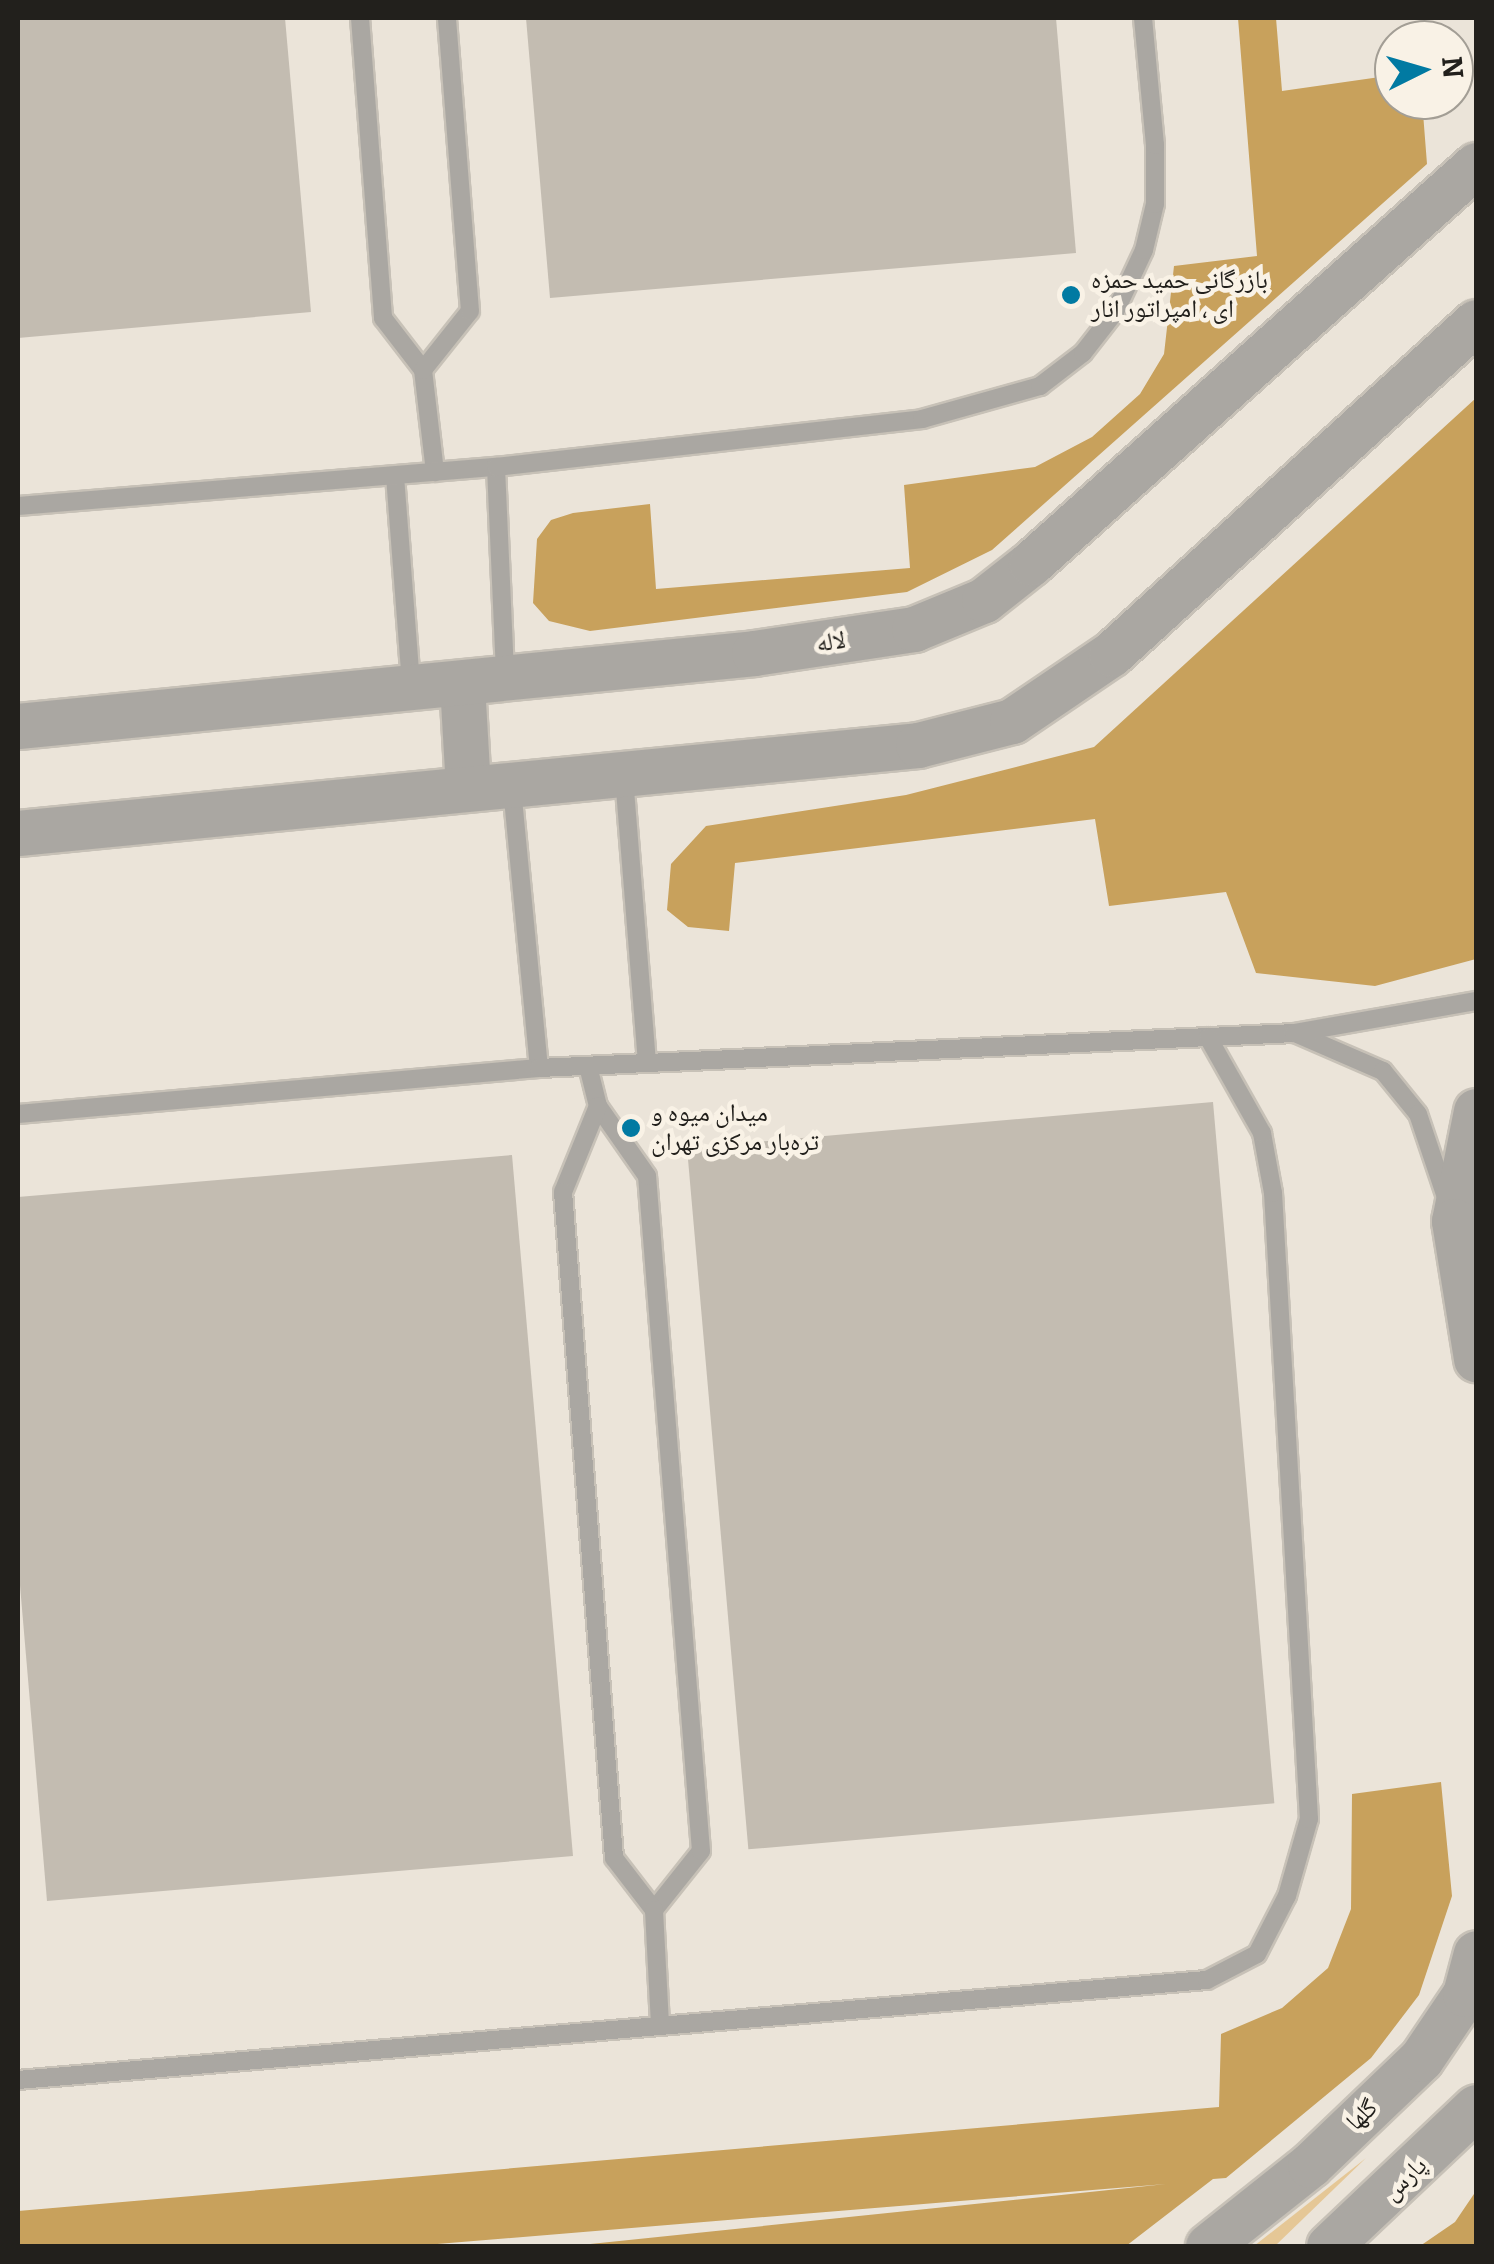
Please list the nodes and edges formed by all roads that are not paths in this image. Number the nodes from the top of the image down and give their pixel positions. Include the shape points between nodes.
1 (360, 18) edge
2 (447, 18) edge
3 (1143, 18) edge
4 (1476, 165) edge
5 (1476, 322) edge
6 (423, 370) junction
7 (496, 468) junction
8 (435, 472) junction
9 (395, 476) junction
10 (18, 506) edge
11 (483, 681) junction
12 (412, 689) junction
13 (18, 726) edge
14 (624, 777) junction
15 (490, 787) junction
16 (18, 834) edge
17 (1476, 1001) edge
18 (1294, 1033) junction
19 (1208, 1037) junction
20 (647, 1062) junction
21 (588, 1066) junction
22 (539, 1068) junction
23 (598, 1106) junction
24 (1476, 1111) edge
25 (18, 1114) edge
26 (1454, 1221) junction
27 (1476, 1359) edge
28 (654, 1910) junction
29 (1476, 1952) edge
30 (660, 2026) junction
31 (18, 2080) edge
32 (1476, 2107) edge
33 (1208, 2246) edge
34 (1329, 2246) edge

1 - 6 lane via 383,318
2 - 6 lane via 470,311
3 - 7 lane via 1155,204 1144,250 1115,312 1083,353 1040,386 991,406 922,419
4 - 11 street, لاله via 984,600 914,630
5 - 14 street via 1111,654 1012,721 918,745
6 - 8 lane
7 - 8 lane
7 - 11 lane
8 - 9 lane
9 - 10 lane
9 - 12 lane
11 - 12 street, لاله
11 - 15 street
12 - 13 street, لاله
14 - 15 street
14 - 20 lane
15 - 16 street
15 - 22 lane
17 - 18 lane
18 - 19 lane
18 - 26 lane via 1382,1071 1418,1114
19 - 20 lane
19 - 30 lane via 1262,1134 1273,1193 1309,1819 1272,1930 1232,1974 1207,1980
20 - 21 lane
21 - 22 lane
21 - 23 lane
22 - 25 lane
23 - 28 lane via 564,1192 614,1858
23 - 28 lane via 647,1176 701,1851
24 - 26 street
26 - 27 street
28 - 30 lane
29 - 33 street, گلها via 1464,1994 1420,2060 1310,2165
30 - 31 lane
32 - 34 street, پارس

